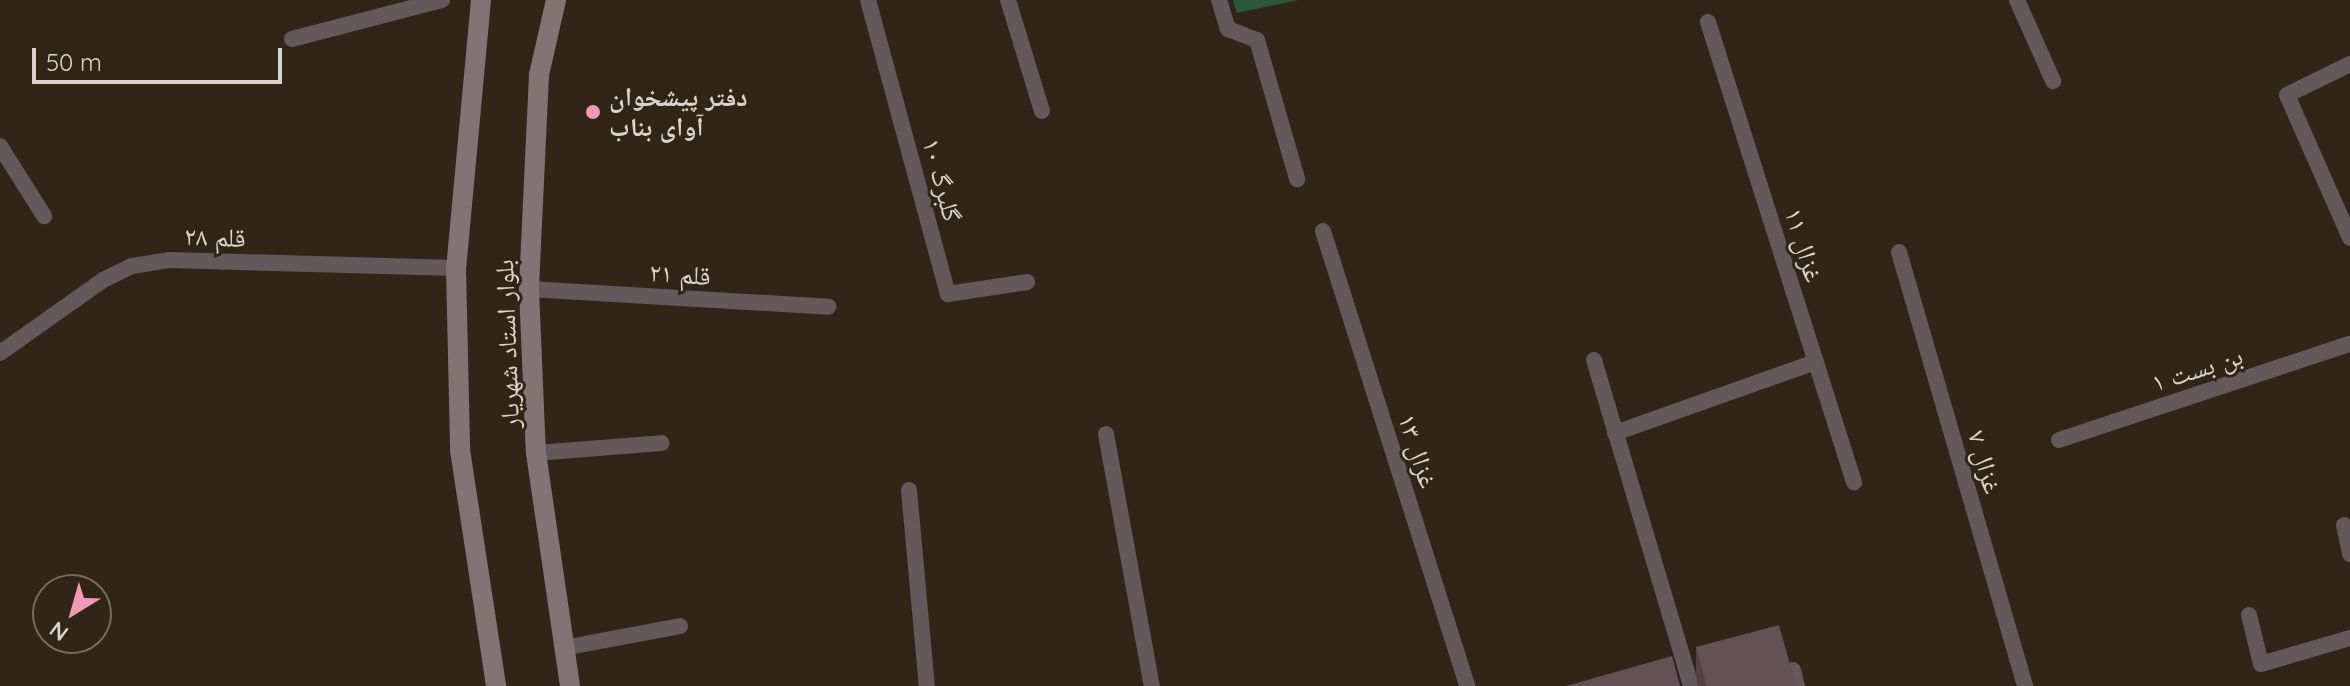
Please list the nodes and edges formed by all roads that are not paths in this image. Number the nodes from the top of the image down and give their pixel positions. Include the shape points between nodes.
1 (442, 0) edge
2 (481, 0) edge
3 (556, 0) edge
4 (868, 0) edge
5 (1008, 0) edge
6 (1219, 0) edge
7 (2017, 0) edge
8 (1708, 22) dead end
9 (292, 39) dead end
10 (2350, 64) edge
11 (2053, 81) dead end
12 (1042, 111) dead end
13 (0, 146) edge
14 (1297, 179) dead end
15 (44, 216) dead end
16 (1323, 231) dead end
17 (2350, 238) edge
18 (1899, 252) dead end
19 (456, 268) junction
20 (1027, 282) dead end
21 (529, 289) junction
22 (828, 307) dead end
23 (2350, 344) edge
24 (0, 353) edge
25 (1594, 360) dead end
26 (1816, 362) junction
27 (1615, 433) junction
28 (1106, 434) dead end
29 (2059, 440) dead end
30 (662, 443) dead end
31 (536, 453) junction
32 (1854, 482) dead end
33 (909, 490) dead end
34 (2344, 525) dead end
35 (2350, 554) edge
36 (2249, 615) dead end
37 (680, 626) dead end
38 (2350, 638) edge
39 (563, 648) junction
40 (496, 686) edge
41 (570, 686) edge
42 (927, 686) edge
43 (1152, 686) edge
44 (1467, 686) edge
45 (1691, 686) edge
46 (2025, 686) edge

1 - 9 lane
2 - 19 main road, بلوار استاد شهریار
3 - 21 main road, بلوار استاد شهریار via 539,75
4 - 20 lane, گلبرگ ۱۰ via 948,294
5 - 12 lane
6 - 14 lane via 1228,29 1257,40
7 - 11 lane
8 - 26 lane, غزال ۱۱
10 - 17 lane via 2287,95
13 - 15 lane
16 - 44 lane, غزال ۱۳
18 - 46 lane, غزال ۷
19 - 24 lane, قلم ۲۸ via 169,260 132,266 103,280
19 - 40 main road, بلوار استاد شهریار via 460,450
21 - 22 lane, قلم ۲۱
21 - 31 main road, بلوار استاد شهریار
23 - 29 lane, بن بست ۱
25 - 27 lane
26 - 27 lane
26 - 32 lane, غزال ۱۱
27 - 45 lane
28 - 43 lane
30 - 31 lane
31 - 39 main road, بلوار استاد شهریار
33 - 42 lane
34 - 35 lane
36 - 38 lane via 2261,664
37 - 39 lane
39 - 41 main road, بلوار استاد شهریار

